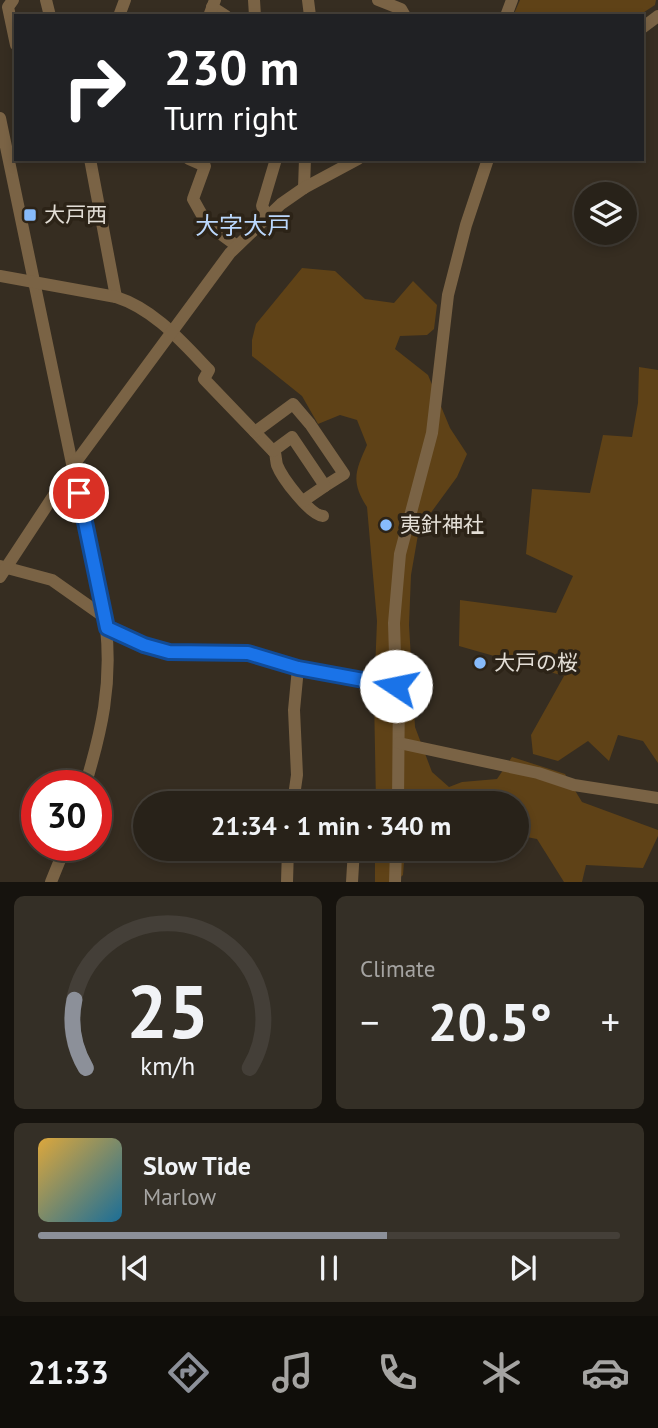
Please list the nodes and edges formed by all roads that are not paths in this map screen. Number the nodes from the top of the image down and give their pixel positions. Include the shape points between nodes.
1 (13, 0) edge
2 (378, 0) edge
3 (404, 14) edge
4 (14, 36) edge
5 (0, 118) edge
6 (12, 152) edge
7 (90, 161) edge
8 (194, 161) edge
9 (275, 161) edge
10 (305, 161) edge
11 (354, 161) edge
12 (487, 161) edge
13 (304, 188) junction
14 (267, 216) junction
15 (237, 246) junction
16 (0, 276) edge
17 (36, 283) junction
18 (116, 298) junction
19 (171, 331) junction
20 (254, 432) junction
21 (273, 451) junction
22 (74, 466) junction
23 (325, 486) junction
24 (303, 501) junction
25 (323, 516) dead end
26 (2, 570) edge
27 (104, 621) junction
28 (298, 668) junction
29 (396, 686) junction
30 (399, 743) junction
31 (90, 770) edge
32 (295, 791) edge
33 (398, 791) edge
34 (658, 798) edge
35 (60, 861) edge
36 (288, 861) edge
37 (353, 861) edge
38 (396, 861) edge
39 (51, 882) edge
40 (287, 882) edge
41 (352, 882) edge
42 (395, 882) edge

1 - 4 street via 8,7
2 - 3 street
5 - 6 street
6 - 17 street
7 - 18 street
8 - 15 street via 205,166 193,199 207,224
9 - 14 street via 262,206
10 - 13 street
11 - 13 street
12 - 29 street via 448,295 432,433 400,554 394,623
13 - 14 street
14 - 15 street
15 - 19 street
16 - 17 street
17 - 18 street
17 - 22 street
18 - 19 street via 130,302
19 - 20 street via 209,370 204,379
19 - 22 street
20 - 21 street
20 - 23 street via 293,404 344,474
21 - 23 street via 292,437
21 - 24 street via 277,466
22 - 26 street
22 - 27 street
23 - 24 street
24 - 25 street
26 - 27 street via 52,580
27 - 28 street via 144,645 169,652 248,653
27 - 31 street via 109,657 106,703
28 - 29 street
28 - 32 street
29 - 30 street
30 - 33 street
30 - 34 street via 575,785
35 - 39 street
36 - 40 street
37 - 41 street
38 - 42 street

